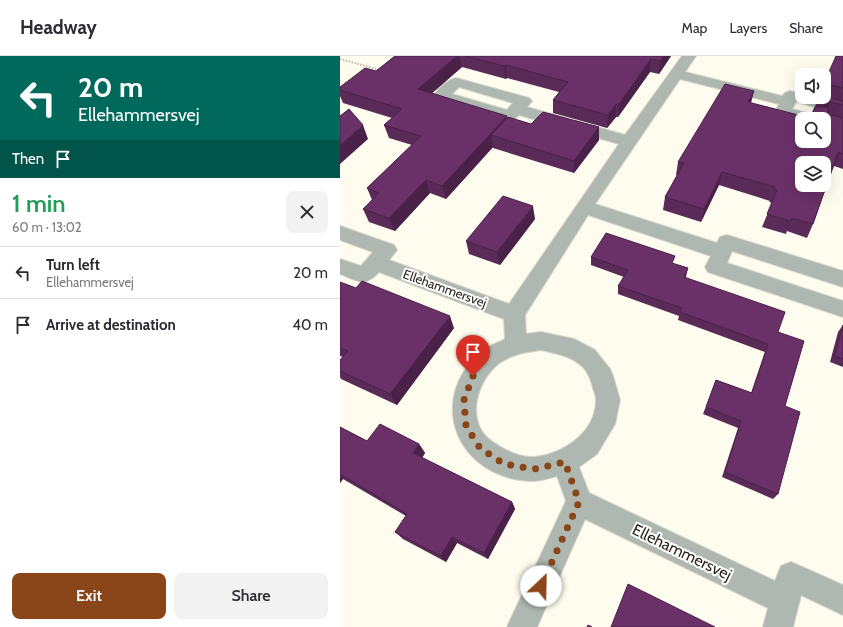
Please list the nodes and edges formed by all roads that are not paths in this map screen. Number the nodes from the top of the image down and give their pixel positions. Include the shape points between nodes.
1 (689, 56) edge
2 (676, 74) junction
3 (788, 102) junction
4 (516, 109) dead end
5 (843, 109) edge
6 (795, 115) edge
7 (630, 142) junction
8 (584, 207) junction
9 (340, 233) edge
10 (722, 252) junction
11 (376, 262) junction
12 (340, 266) edge
13 (843, 280) edge
14 (843, 309) edge
15 (514, 314) junction
16 (516, 344) junction
17 (565, 462) junction
18 (579, 502) junction
19 (843, 600) edge
20 (782, 614) edge
21 (522, 627) edge

1 - 2 street
2 - 3 street
2 - 7 street
3 - 5 street via 790,96
3 - 6 street via 783,112
4 - 7 street
7 - 8 street
8 - 10 street
8 - 15 street
9 - 11 street via 387,250
10 - 13 street via 727,242
10 - 14 street via 716,267
11 - 12 street via 364,275
11 - 15 street, Ellehammersvej
15 - 16 street
16 - 17 street via 541,341 566,346 587,358 602,376 608,400 603,424 588,446
16 - 17 street via 492,356 473,376 464,400 466,426 480,448 504,464 534,469
17 - 18 street
18 - 20 street, Ellehammersvej
18 - 21 street
19 - 20 street, Ellehammersvej via 791,576

